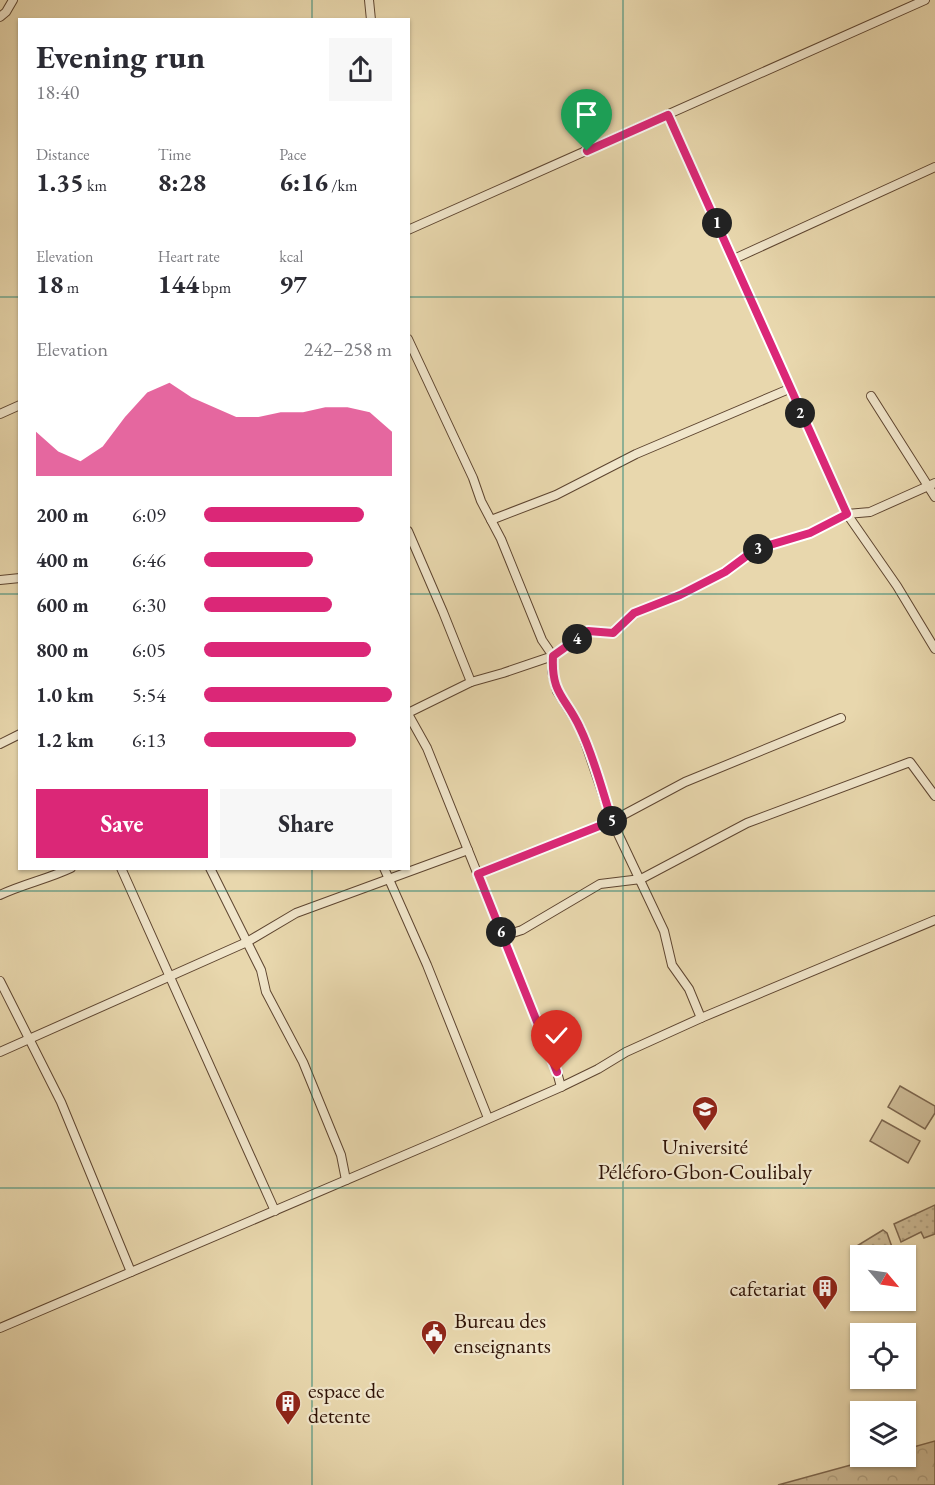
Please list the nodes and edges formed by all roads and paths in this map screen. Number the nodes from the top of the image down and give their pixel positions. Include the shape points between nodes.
1 (13, 0) edge
2 (369, 0) edge
3 (926, 0) edge
4 (0, 16) edge
5 (371, 18) edge
6 (668, 115) junction
7 (935, 167) edge
8 (410, 229) edge
9 (734, 259) junction
10 (410, 343) edge
11 (789, 389) junction
12 (871, 396) dead end
13 (18, 406) edge
14 (0, 414) edge
15 (932, 485) edge
16 (935, 497) edge
17 (847, 514) junction
18 (491, 520) junction
19 (410, 536) edge
20 (18, 578) edge
21 (0, 580) edge
22 (934, 644) edge
23 (553, 656) junction
24 (471, 682) junction
25 (410, 713) edge
26 (410, 718) edge
27 (841, 718) dead end
28 (18, 735) edge
29 (0, 744) edge
30 (931, 783) edge
31 (935, 796) edge
32 (612, 821) junction
33 (468, 850) junction
34 (67, 870) edge
35 (123, 870) edge
36 (211, 870) edge
37 (385, 870) edge
38 (478, 874) junction
39 (388, 879) junction
40 (641, 879) junction
41 (0, 895) edge
42 (935, 920) edge
43 (503, 936) junction
44 (247, 942) junction
45 (170, 977) junction
46 (0, 981) edge
47 (701, 1018) junction
48 (29, 1040) junction
49 (0, 1052) edge
50 (561, 1087) junction
51 (488, 1118) junction
52 (346, 1180) junction
53 (275, 1211) junction
54 (131, 1272) junction
55 (0, 1328) edge

1 - 4 street
2 - 5 street
3 - 6 street
6 - 8 street
6 - 9 street
7 - 9 street
9 - 11 street
10 - 18 street
11 - 17 street
11 - 18 street
12 - 15 street
13 - 14 street
15 - 16 street
15 - 17 street via 870,512
17 - 22 street
17 - 23 street via 810,533 756,549 725,572 634,613 613,633 588,631
18 - 23 street via 542,640
19 - 24 street
20 - 21 street
23 - 24 street
23 - 32 street via 557,691 580,727
24 - 25 street
26 - 33 street via 427,748
27 - 32 street via 685,783
28 - 29 street
30 - 31 street
30 - 40 street via 910,762 747,823
32 - 38 street
32 - 40 street
33 - 38 street
33 - 39 street
34 - 41 street
35 - 45 street
36 - 44 street
37 - 39 street
38 - 43 street
39 - 44 street via 296,913
39 - 51 street
40 - 43 street via 600,884 522,930
40 - 47 street via 664,931 672,965 689,989
42 - 47 street
43 - 50 street
44 - 45 street
44 - 52 street via 261,970 266,992 303,1062 341,1155
45 - 48 street
45 - 53 street
46 - 48 street
47 - 50 street
48 - 49 street
48 - 54 street via 61,1102
50 - 51 street
51 - 52 street
52 - 53 street
53 - 54 street
54 - 55 street

